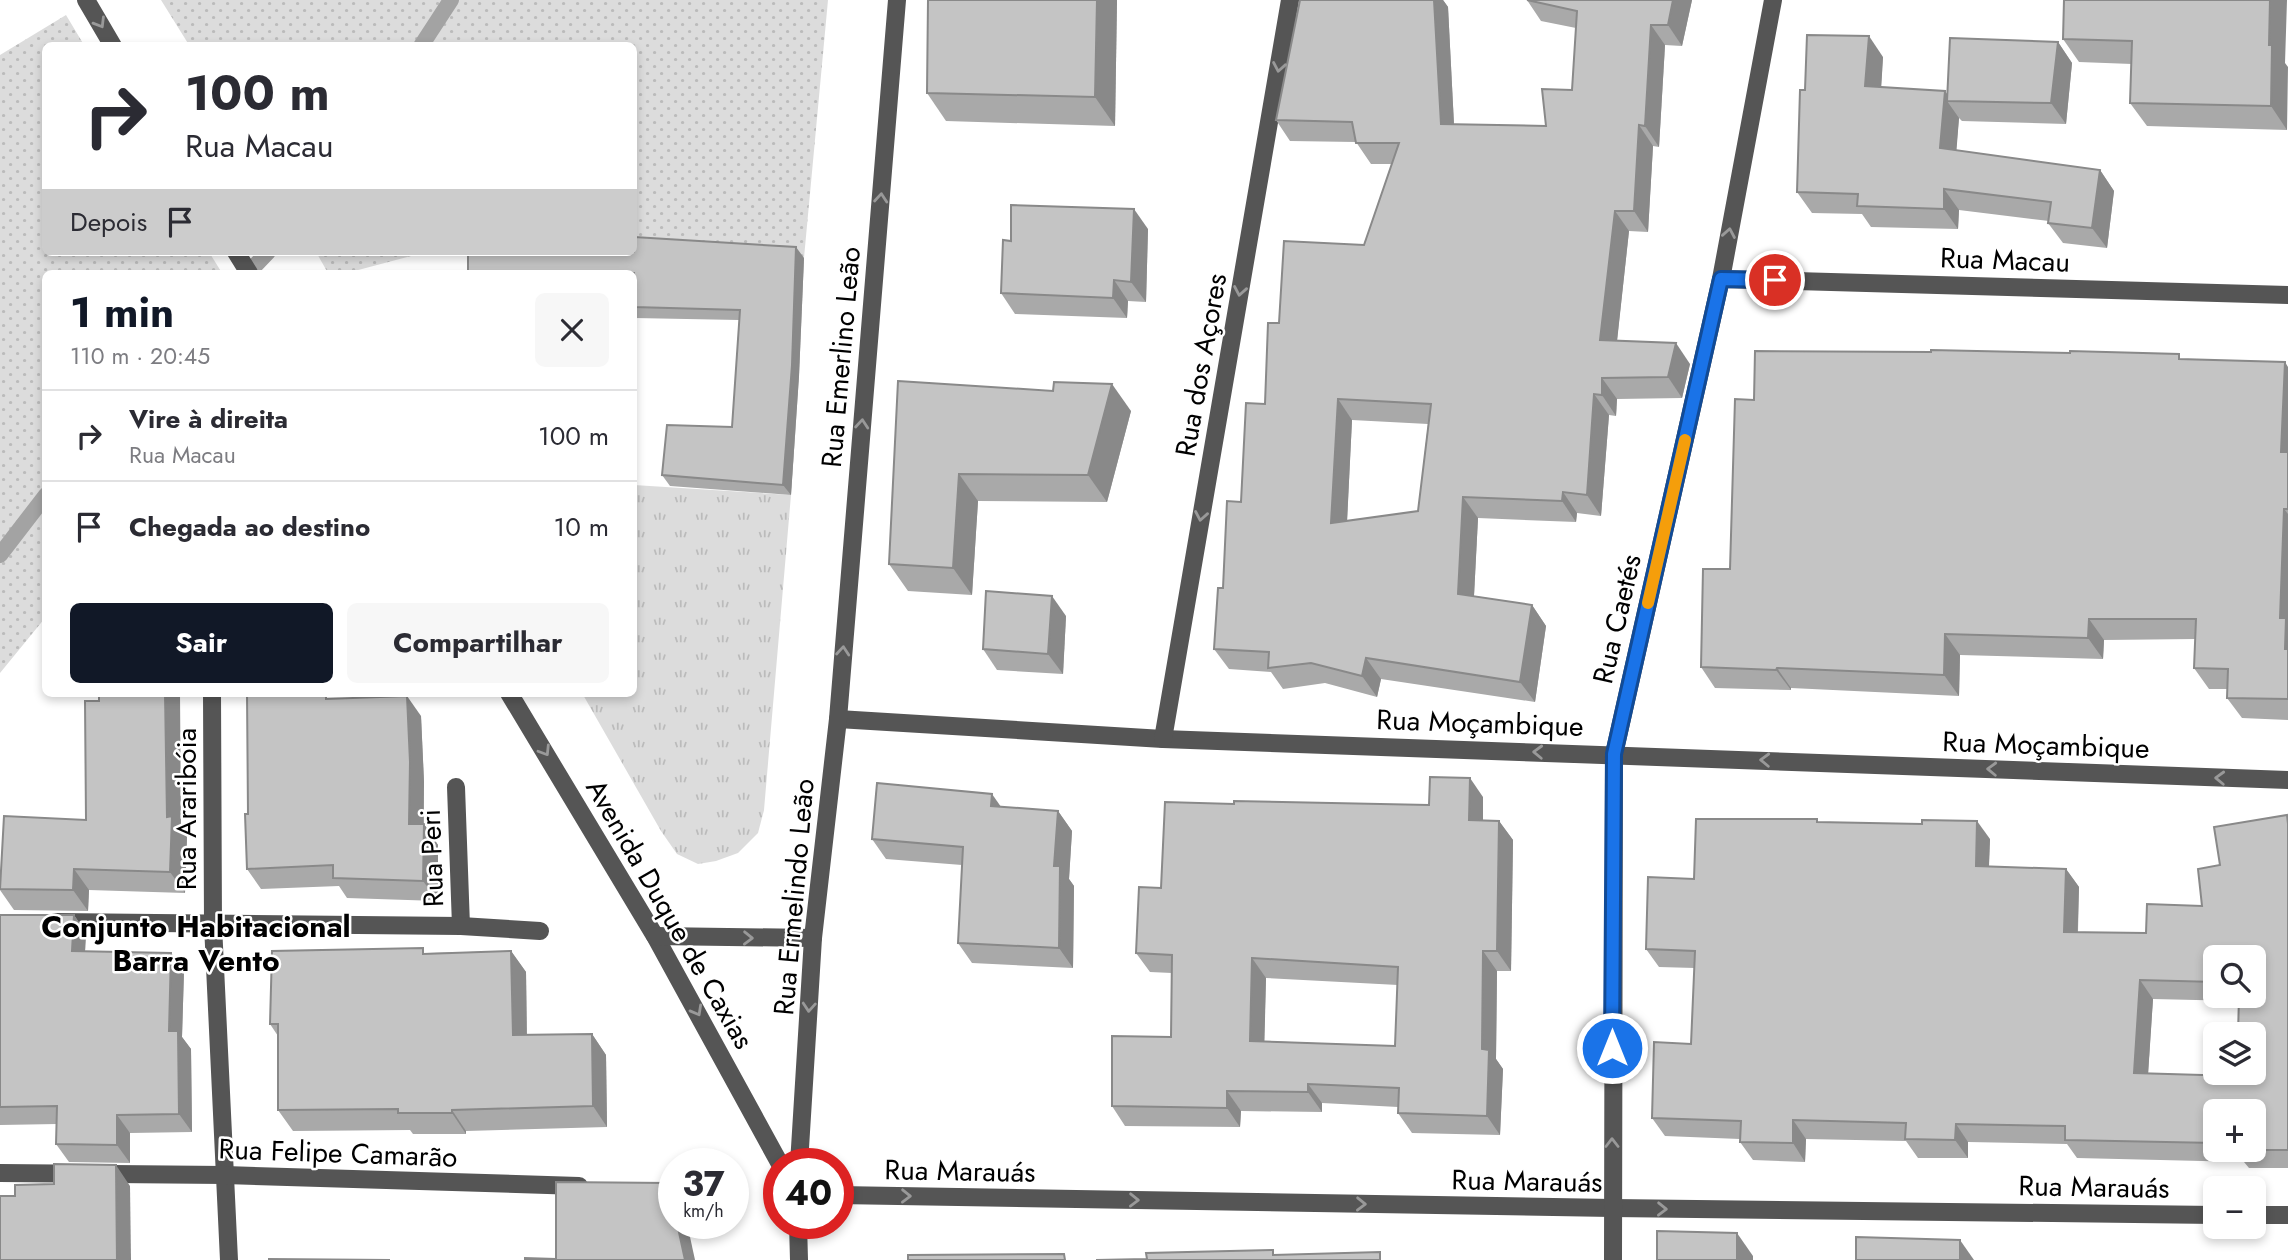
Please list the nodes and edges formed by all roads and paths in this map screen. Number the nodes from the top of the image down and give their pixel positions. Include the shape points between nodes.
1 (86, 0) edge
2 (897, 0) edge
3 (1290, 0) edge
4 (1773, 0) edge
5 (111, 42) edge
6 (1721, 279) junction
7 (2288, 295) edge
8 (212, 697) edge
9 (511, 697) edge
10 (838, 719) junction
11 (1163, 738) junction
12 (1614, 754) junction
13 (2288, 780) edge
14 (456, 787) dead end
15 (40, 922) edge
16 (213, 925) junction
17 (461, 926) junction
18 (540, 931) dead end
19 (655, 936) junction
20 (813, 938) junction
21 (771, 1148) edge
22 (800, 1148) edge
23 (0, 1173) edge
24 (225, 1175) junction
25 (592, 1186) edge
26 (854, 1195) edge
27 (1612, 1208) junction
28 (2203, 1215) edge
29 (2266, 1215) edge
30 (2288, 1215) edge
31 (798, 1239) edge
32 (229, 1260) edge
33 (799, 1260) edge
34 (1613, 1260) edge

1 -> 5 street
10 -> 2 street, Rua Emerlino Leão
3 -> 11 street, Rua dos Açores
6 -> 4 street, Rua Caetés
6 - 7 street, Rua Macau
6 - 12 street, Rua Caetés
8 - 16 street, Rua Araribóia
9 -> 19 street, Avenida Duque de Caxias
10 - 11 street, Rua Moçambique
10 - 20 street, Rua Ermelindo Leão
12 -> 11 street, Rua Moçambique
13 -> 12 street, Rua Moçambique
27 -> 12 street, Rua Caetés
14 - 17 street, Rua Peri
15 - 16 street, Rua Peri
16 - 17 street, Rua Peri
16 - 24 street, Rua Araribóia
17 - 18 street, Rua Peri
19 -> 20 street
19 -> 21 street, Avenida Duque de Caxias
20 -> 22 street, Rua Ermelindo Leão
23 - 24 street, Rua Felipe Camarão
24 - 25 street, Rua Felipe Camarão
24 - 32 street, Rua Araribóia
26 -> 27 street, Rua Marauás
27 -> 28 street, Rua Marauás
27 - 34 street, Rua Caetés
29 - 30 street
31 - 33 street

